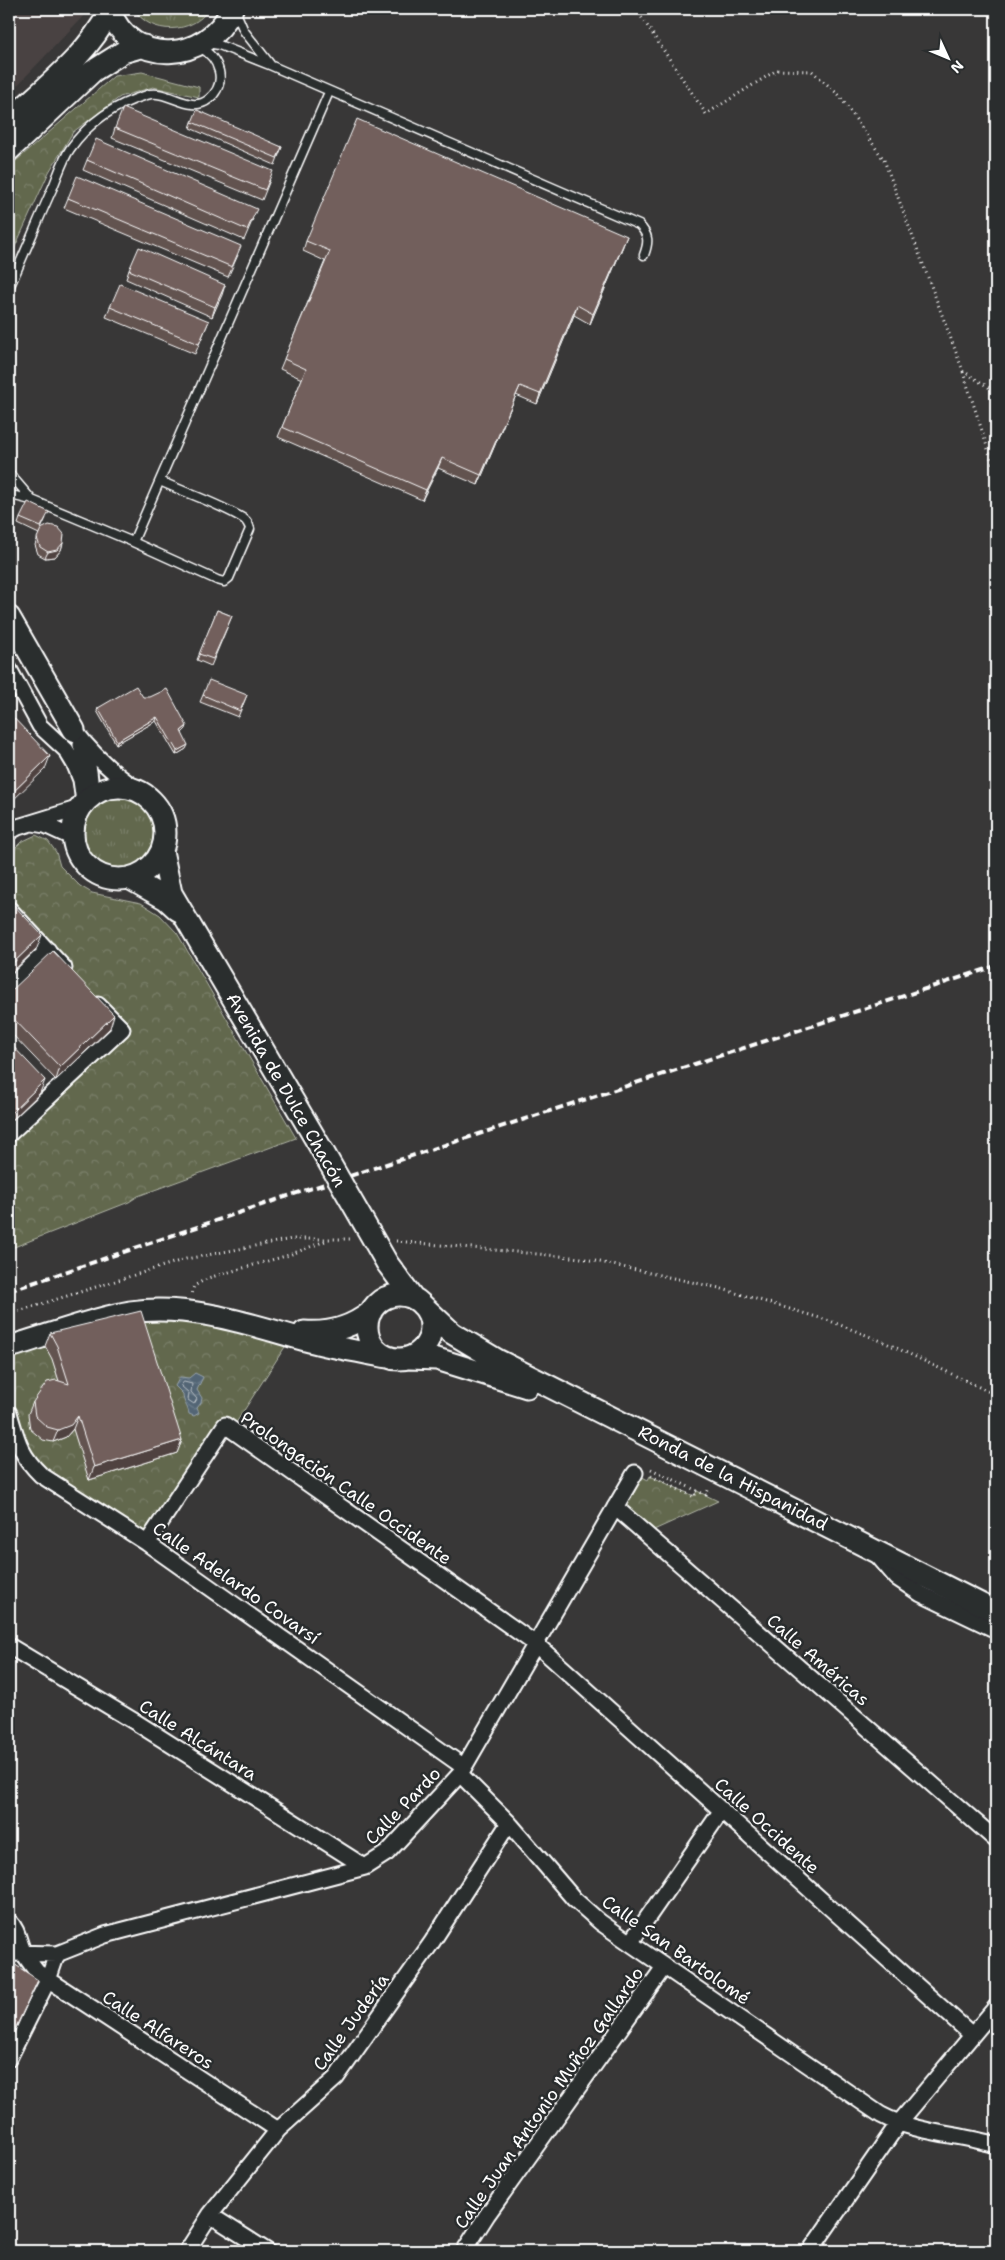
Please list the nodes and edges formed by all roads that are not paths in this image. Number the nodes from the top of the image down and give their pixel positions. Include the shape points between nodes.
1 (233, 9) edge
2 (109, 10) edge
3 (201, 44) junction
4 (144, 46) junction
5 (272, 66) junction
6 (329, 92) junction
7 (9, 121) edge
8 (9, 150) edge
9 (644, 255) dead end
10 (9, 288) edge
11 (9, 473) edge
12 (160, 481) junction
13 (9, 497) edge
14 (32, 500) junction
15 (133, 542) junction
16 (10, 623) edge
17 (9, 669) edge
18 (74, 730) junction
19 (138, 790) junction
20 (85, 802) junction
21 (32, 822) junction
22 (9, 832) edge
23 (73, 838) junction
24 (162, 851) junction
25 (129, 878) junction
26 (9, 908) edge
27 (185, 917) junction
28 (48, 950) junction
29 (74, 979) edge
30 (9, 987) edge
31 (88, 993) edge
32 (41, 1078) edge
33 (54, 1092) junction
34 (9, 1134) edge
35 (388, 1263) junction
36 (417, 1301) junction
37 (374, 1307) junction
38 (274, 1330) junction
39 (9, 1347) edge
40 (388, 1357) junction
41 (409, 1358) junction
42 (594, 1408) junction
43 (9, 1413) edge
44 (641, 1470) road end
45 (615, 1507) junction
46 (147, 1543) junction
47 (872, 1548) junction
48 (996, 1612) edge
49 (996, 1630) edge
50 (537, 1645) junction
51 (9, 1646) edge
52 (462, 1770) junction
53 (722, 1810) junction
54 (508, 1823) junction
55 (996, 1840) edge
56 (365, 1867) junction
57 (9, 1921) edge
58 (630, 1944) junction
59 (16, 1953) edge
60 (57, 1954) junction
61 (664, 1967) junction
62 (48, 1980) junction
63 (996, 2007) edge
64 (972, 2035) junction
65 (9, 2058) edge
66 (898, 2124) junction
67 (278, 2130) junction
68 (996, 2145) edge
69 (210, 2215) junction
70 (187, 2251) edge
71 (267, 2251) edge
72 (464, 2251) edge
73 (810, 2251) edge

1 - 3 street via 217,33
1 - 5 lane via 244,31
2 - 4 street via 124,32
2 - 7 street via 100,30 81,54
3 - 4 street via 171,52
3 - 5 lane via 219,45
3 - 10 lane via 220,70 221,82 216,92 207,101 191,104 150,93 125,102 86,131 69,150
4 - 8 street via 123,52 93,71
5 - 6 lane
6 - 9 lane via 639,225 646,233 648,244
6 - 12 lane
11 - 14 lane
12 - 15 lane
12 - 15 lane via 249,524 250,529 229,578 224,582 217,580
13 - 14 lane
14 - 15 lane
16 - 18 street
17 - 20 street via 40,726 66,750 75,765
18 - 19 street via 92,754
18 - 20 street via 86,756 91,781
19 - 20 street via 124,786 109,787
19 - 24 street via 159,809 164,822
20 - 21 street
20 - 23 street via 76,814
21 - 22 street
21 - 23 street
23 - 25 street via 79,857 88,868 101,876
24 - 25 street via 154,864
24 - 27 street, Avenida de Dulce Chacón via 171,893
25 - 27 street, Avenida de Dulce Chacón via 166,899
26 - 28 street
27 - 35 street, Avenida de Dulce Chacón, bridge
28 - 29 street
28 - 30 street
31 - 33 street via 122,1029
32 - 33 street
33 - 34 street
35 - 36 street, Avenida de Dulce Chacón
35 - 37 street
36 - 37 street via 395,1295
36 - 41 street via 430,1318 431,1334 419,1352
36 - 42 street, Ronda de la Hispanidad via 459,1338
37 - 38 street via 358,1322 343,1329 318,1333
37 - 40 street via 367,1322 368,1333 378,1352
38 - 39 street via 176,1310 130,1312
38 - 40 street
40 - 41 street
41 - 42 street, Ronda de la Hispanidad via 437,1359
42 - 47 street, Ronda de la Hispanidad
43 - 46 street, Calle Adelardo Covarsí via 20,1450 28,1463 41,1475
44 - 45 street, Calle Pardo
45 - 50 street, Calle Pardo
45 - 55 street, Calle Américas
46 - 50 street, Prolongación Calle Occidente via 225,1425
46 - 52 street, Calle Adelardo Covarsí
47 - 48 street, Ronda de la Hispanidad
47 - 49 street, Ronda de la Hispanidad via 897,1578 920,1594
50 - 52 street, Calle Pardo
50 - 53 street, Calle Occidente
51 - 56 street, Calle Alcántara
52 - 54 street, Calle San Bartolomé
52 - 56 street, Calle Pardo via 387,1853
53 - 58 street
53 - 64 street, Calle Occidente
54 - 58 street, Calle San Bartolomé via 574,1899
54 - 67 street, Calle Judería via 432,1942 336,2078
56 - 60 street, Calle Pardo via 105,1935
57 - 59 street, Calle Alfareros via 20,1939
58 - 61 street, Calle San Bartolomé
59 - 60 street, Calle Pardo
59 - 62 street, Calle Alfareros
60 - 62 street
61 - 66 street, Calle San Bartolomé
61 - 72 street, Calle Juan Antonio Muñoz Gallardo
62 - 65 street
62 - 67 street, Calle Alfareros
63 - 64 street
64 - 66 street
66 - 68 street
66 - 73 street
67 - 69 street, Calle Judería
69 - 70 street, Calle Judería
69 - 71 street

